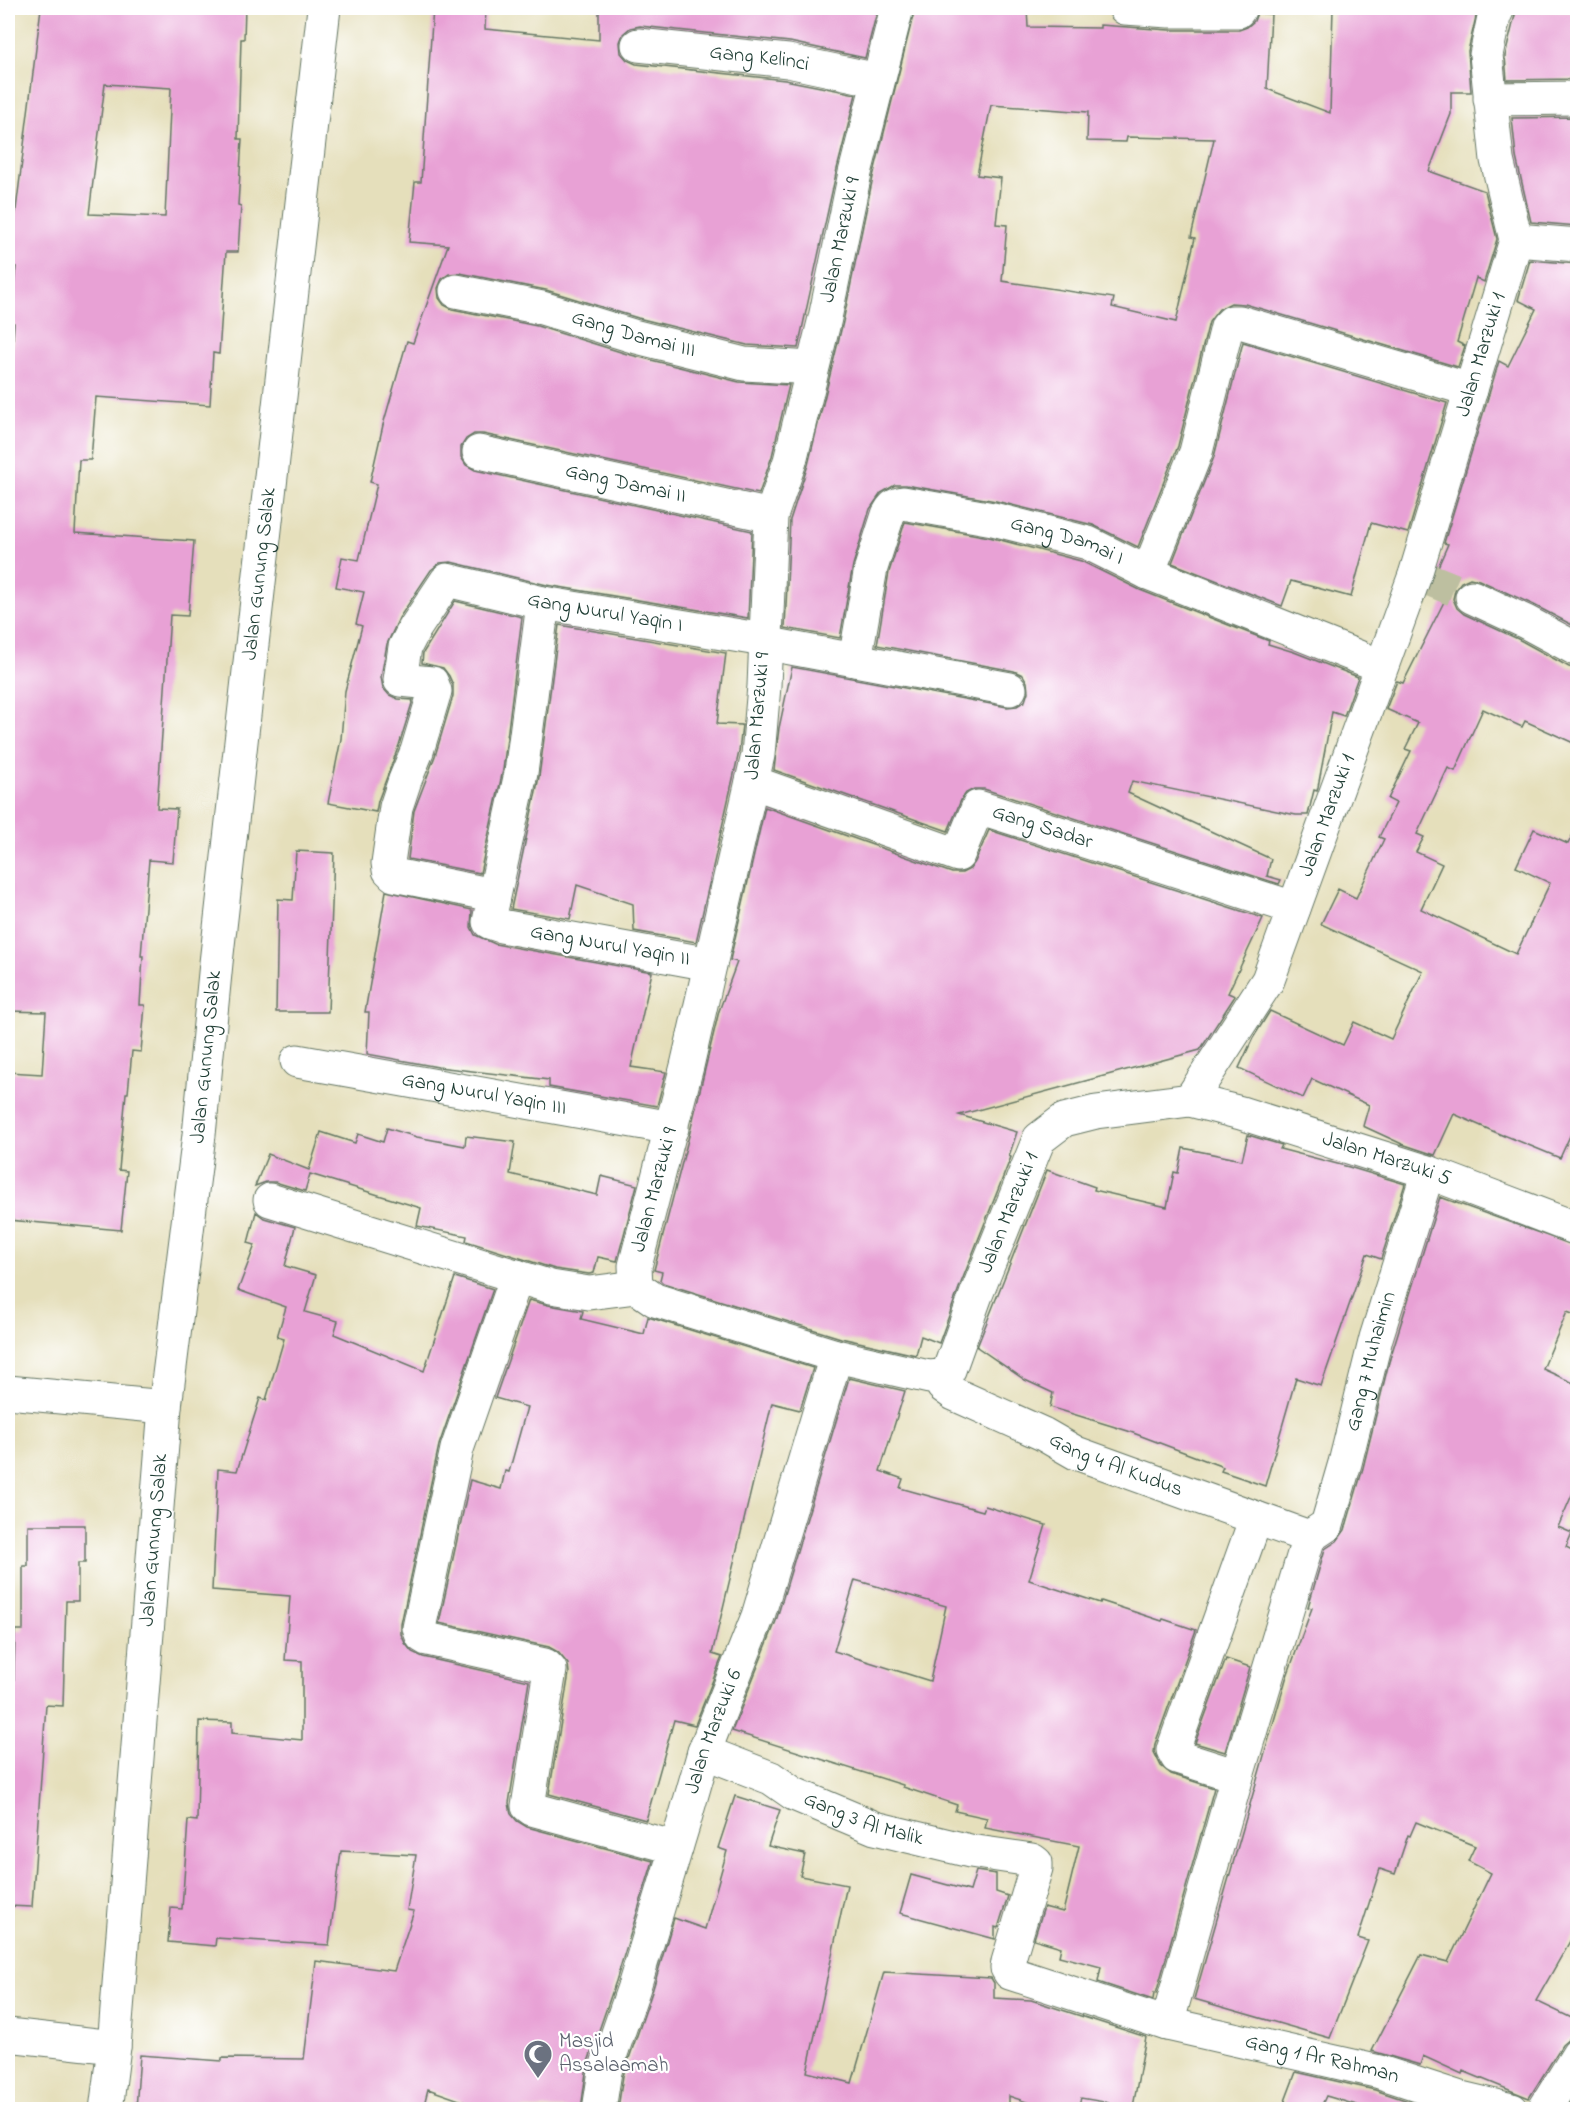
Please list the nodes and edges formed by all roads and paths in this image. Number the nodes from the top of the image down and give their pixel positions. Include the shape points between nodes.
1 (324, 8) edge
2 (897, 8) edge
3 (1125, 8) edge
4 (1240, 8) edge
5 (1498, 8) edge
6 (638, 45) dead end
7 (878, 80) junction
8 (1578, 98) edge
9 (1490, 99) junction
10 (1516, 240) junction
11 (1578, 245) edge
12 (456, 291) dead end
13 (812, 368) junction
14 (1471, 390) junction
15 (479, 452) dead end
16 (771, 516) junction
17 (1148, 573) junction
18 (447, 580) joint
19 (1472, 597) tunnel mouth
20 (543, 603) junction
21 (764, 642) junction
22 (1578, 650) edge
23 (855, 660) junction
24 (1381, 666) junction
25 (1010, 689) dead end
26 (752, 782) junction
27 (1294, 908) junction
28 (501, 914) junction
29 (710, 964) junction
30 (297, 1061) dead end
31 (1190, 1100) junction
32 (672, 1128) junction
33 (1428, 1172) junction
34 (270, 1200) dead end
35 (1578, 1229) edge
36 (517, 1276) junction
37 (636, 1287) junction
38 (836, 1356) junction
39 (941, 1376) junction
40 (8, 1392) edge
41 (165, 1407) junction
42 (1256, 1518) junction
43 (1307, 1536) junction
44 (704, 1752) junction
45 (1237, 1776) junction
46 (676, 1848) junction
47 (1032, 1860) joint
48 (1167, 2024) junction
49 (8, 2035) edge
50 (114, 2047) junction
51 (1578, 2055) edge
52 (106, 2109) edge
53 (599, 2109) edge
54 (1512, 2109) edge
55 (1544, 2109) edge

1 - 41 street, Jalan Gunung Salak via 199,1135
2 - 7 street, Jalan Marzuki 9
3 - 4 street
5 - 9 street via 1486,55
6 - 7 street, Gang Kelinci via 788,62
7 - 13 street, Jalan Marzuki 9
8 - 9 street
9 - 10 street via 1497,160
10 - 11 street
10 - 14 street, Jalan Marzuki 1
12 - 13 street, Gang Damai III via 542,308 744,364
13 - 16 street, Jalan Marzuki 9 via 788,466
14 - 17 street via 1232,322 1227,327 1196,452
14 - 24 street, Jalan Marzuki 1 via 1419,576
15 - 16 street, Gang Damai II
16 - 21 street, Jalan Marzuki 9
17 - 23 street, Gang Damai I via 1088,543 993,519 911,503 897,504 888,514 871,568
17 - 24 street, Gang Damai I
18 - 20 street, Gang Nurul Yaqin I
18 - 28 street, Gang Nurul Yaqin II via 405,647 400,680 432,683 435,691 396,807 389,870 394,875 483,893
19 - 22 street
20 - 21 street, Gang Nurul Yaqin I
20 - 28 street
21 - 23 street
21 - 26 street, Jalan Marzuki 9 via 764,686
23 - 25 street
24 - 27 street, Jalan Marzuki 1
26 - 27 street, Gang Sadar via 958,855 978,807
26 - 29 street, Jalan Marzuki 9
27 - 31 street, Jalan Marzuki 1 via 1268,980
28 - 29 street, Gang Nurul Yaqin II
29 - 32 street, Jalan Marzuki 9
30 - 32 street, Gang Nurul Yaqin III
31 - 33 street, Jalan Marzuki 5
31 - 39 street, Jalan Marzuki 1 via 1064,1120 1039,1139 949,1370
32 - 37 street, Jalan Marzuki 9 via 635,1266
33 - 35 street, Jalan Marzuki 5
33 - 43 street, Gang 7 Muhaimin via 1376,1338 1327,1525
34 - 36 street
36 - 37 street via 589,1293
36 - 46 street via 457,1449 418,1628 427,1639 545,1665 550,1670 528,1806
37 - 38 street via 655,1300
38 - 39 street via 929,1377
38 - 44 street, Jalan Marzuki 6 via 758,1616
39 - 42 street, Gang 4 Al Kudus via 943,1386 954,1394 1076,1453
40 - 41 street
41 - 50 street, Jalan Gunung Salak
42 - 43 street, Gang 4 Al Kudus
42 - 45 street via 1173,1750 1177,1757
43 - 45 street
44 - 46 street, Jalan Marzuki 6
44 - 47 street, Gang 3 Al Malik via 771,1778 795,1794 875,1828 970,1851
45 - 48 street
46 - 53 street, Jalan Marzuki 6 via 605,2071
47 - 48 street, Gang 1 Ar Rahman via 1036,1868 1008,1962 1010,1973
48 - 54 street, Gang 1 Ar Rahman via 1380,2072 1457,2097
49 - 50 street
50 - 52 street, Jalan Gunung Salak
51 - 55 street

